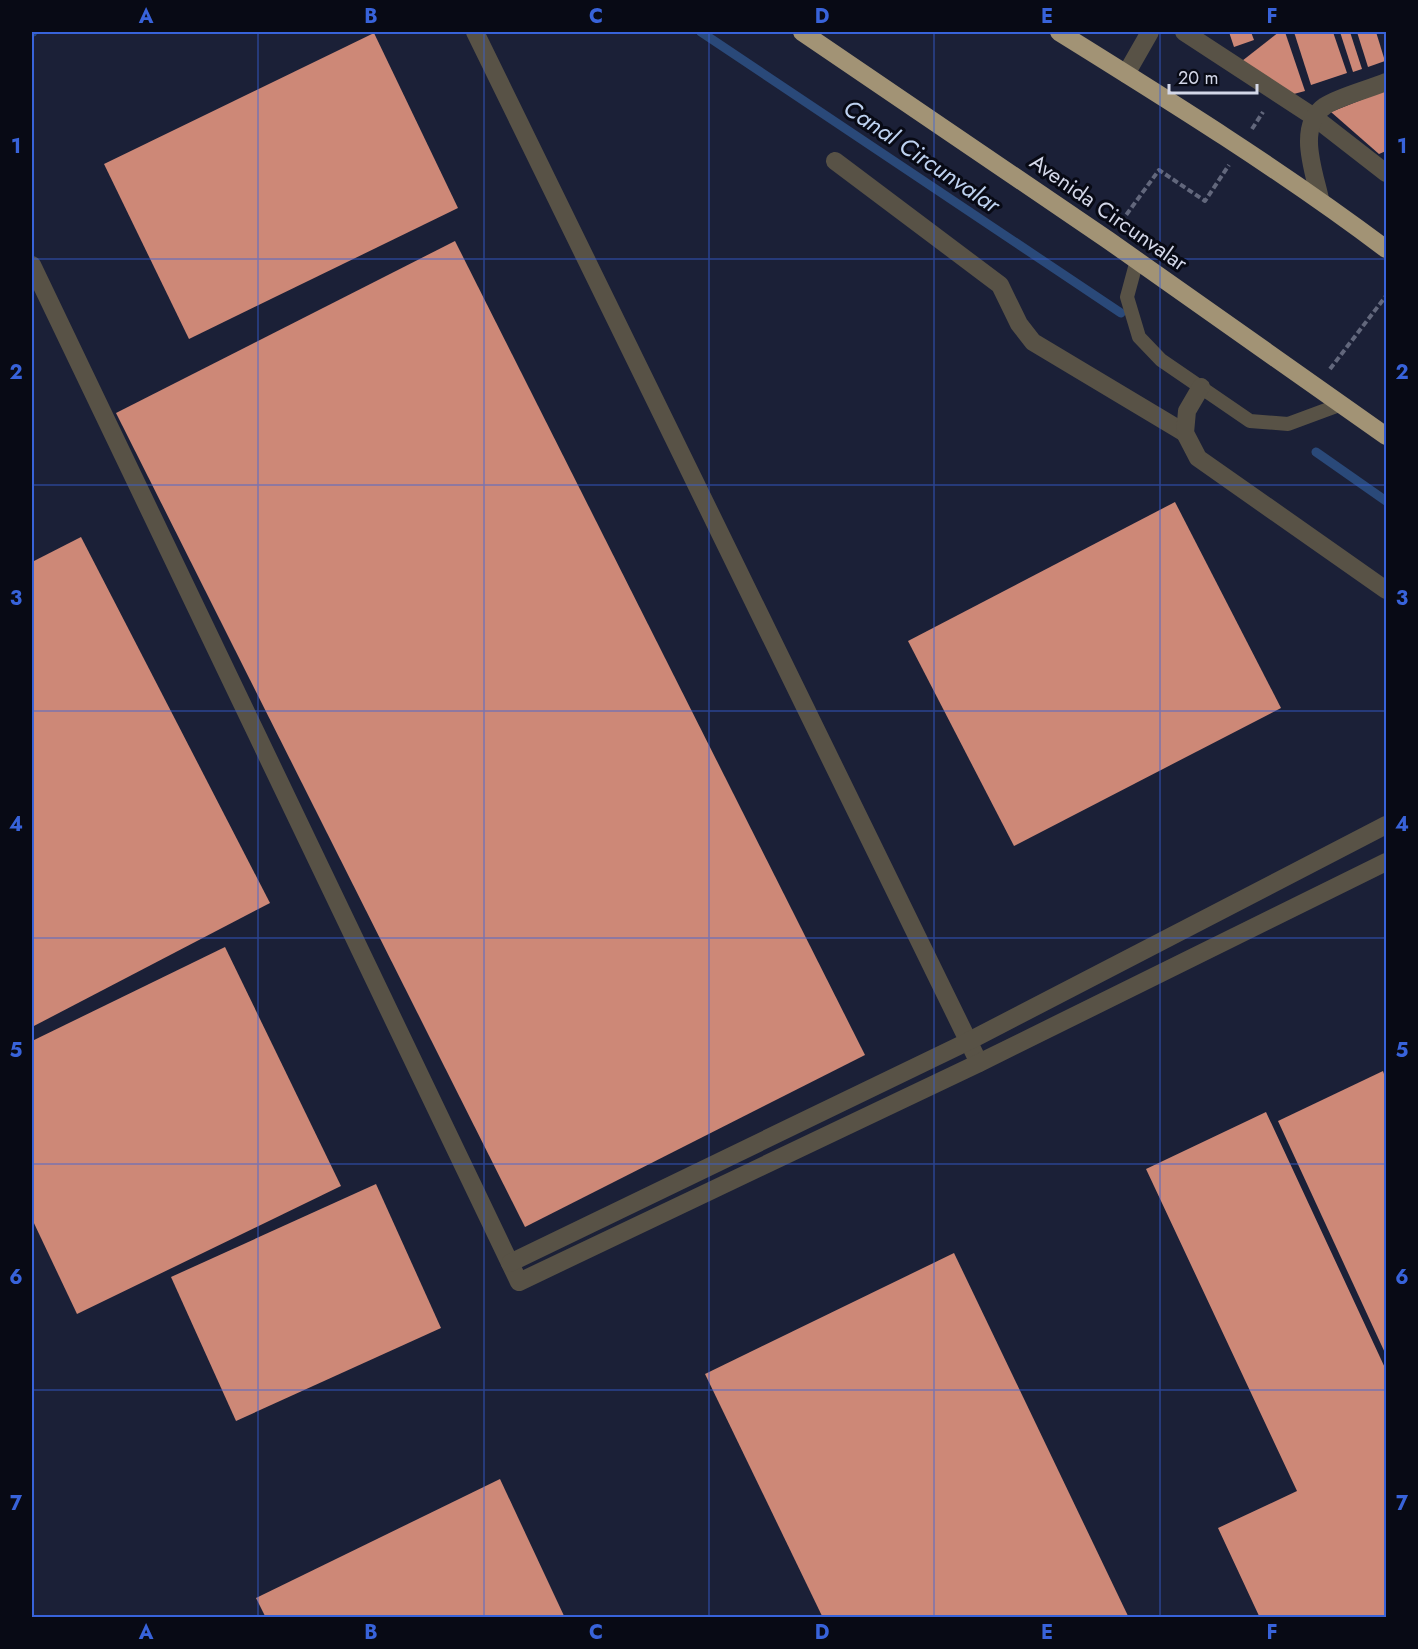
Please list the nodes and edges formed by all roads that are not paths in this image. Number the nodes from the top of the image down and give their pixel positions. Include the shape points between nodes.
1 (476, 32) edge
2 (802, 32) edge
3 (1059, 32) edge
4 (1150, 32) edge
5 (1184, 32) edge
6 (1126, 74) junction
7 (1386, 82) edge
8 (1314, 117) junction
9 (835, 161) dead end
10 (1386, 173) edge
11 (1320, 199) junction
12 (1386, 249) edge
13 (1137, 260) junction
14 (32, 265) edge
15 (1201, 387) junction
16 (1342, 404) junction
17 (1185, 433) junction
18 (1386, 436) edge
19 (1386, 590) edge
20 (1386, 825) edge
21 (1386, 862) edge
22 (969, 1041) junction
23 (980, 1062) junction
24 (510, 1263) junction

1 - 22 street
2 - 13 highway, Avenida Circunvalar
3 - 6 highway
4 - 6 street
5 - 8 street
6 - 11 highway
7 - 8 street via 1325,105
8 - 10 street
8 - 11 street via 1308,132
9 - 17 street via 1000,285 1019,324 1033,342
11 - 12 highway
13 - 15 lane via 1127,297 1139,338 1161,360
13 - 16 highway, Avenida Circunvalar
14 - 24 street
15 - 16 lane via 1250,421 1288,424
15 - 17 street via 1187,411
16 - 18 highway, Avenida Circunvalar
17 - 19 street via 1198,458
20 - 22 street
21 - 23 street
22 - 23 street
22 - 24 street
23 - 24 street via 519,1282

